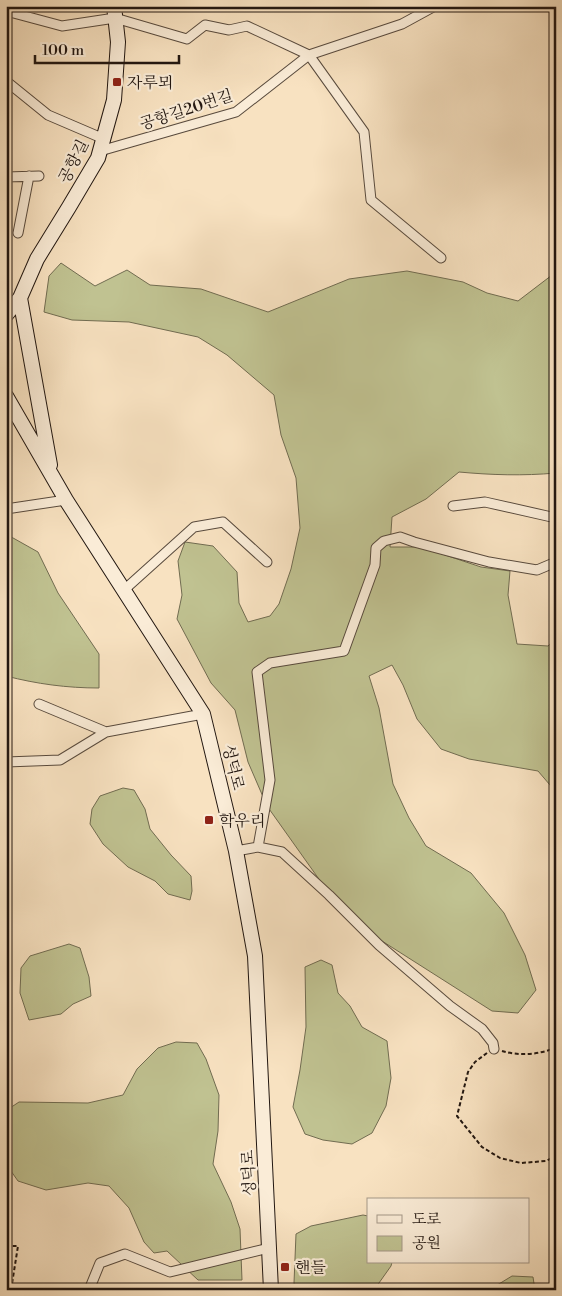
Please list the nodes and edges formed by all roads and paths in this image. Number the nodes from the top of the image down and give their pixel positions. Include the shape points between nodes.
1 (9, 6) edge
2 (435, 6) edge
3 (6, 11) edge
4 (115, 12) edge
5 (309, 55) junction
6 (6, 81) edge
7 (102, 145) junction
8 (29, 176) junction
9 (39, 176) dead end
10 (6, 177) edge
11 (18, 232) dead end
12 (441, 258) dead end
13 (20, 298) junction
14 (6, 315) edge
15 (6, 396) edge
16 (52, 476) junction
17 (66, 500) junction
18 (453, 506) dead end
19 (6, 509) edge
20 (556, 518) edge
21 (267, 562) dead end
22 (556, 562) edge
23 (124, 590) junction
24 (39, 704) dead end
25 (203, 714) junction
26 (106, 732) junction
27 (6, 762) edge
28 (258, 847) junction
29 (236, 851) junction
30 (556, 1047) edge
31 (494, 1049) junction
32 (556, 1156) edge
33 (6, 1246) edge
34 (269, 1248) junction
35 (11, 1290) edge
36 (89, 1290) edge
37 (271, 1290) edge

1 - 3 street
2 - 5 street, 공항길20번길 via 402,24
3 - 4 street via 62,26
4 - 5 street via 187,39 205,25 229,30 247,26
4 - 7 street, 공항길 via 118,42 114,100
5 - 7 street, 공항길20번길 via 236,112
5 - 12 street via 364,132 371,200
6 - 7 street via 48,115
7 - 13 street, 공항길 via 98,158 37,259
8 - 9 street
8 - 10 street
8 - 11 street
13 - 14 street, 공항길
13 - 16 street
15 - 16 street, 성덕로
16 - 17 street, 성덕로
17 - 19 street
17 - 23 street, 성덕로
18 - 20 street via 485,502
21 - 23 street via 223,522 194,527
22 - 28 street via 537,570 489,562 400,537 384,541 376,548 375,565 344,650 270,663 257,672 270,780
23 - 25 street, 성덕로
24 - 26 street
25 - 26 street
25 - 29 street, 성덕로
26 - 27 street via 60,760
28 - 29 street
28 - 31 street via 282,852 379,945 482,1029
29 - 34 street, 성덕로 via 256,956
30 - 31 path via 513,1055
31 - 32 path via 475,1062 468,1072 457,1116 482,1147 500,1158 521,1163 546,1161
33 - 35 path via 18,1246
34 - 36 street via 170,1272 125,1254 100,1263
34 - 37 street, 성덕로

